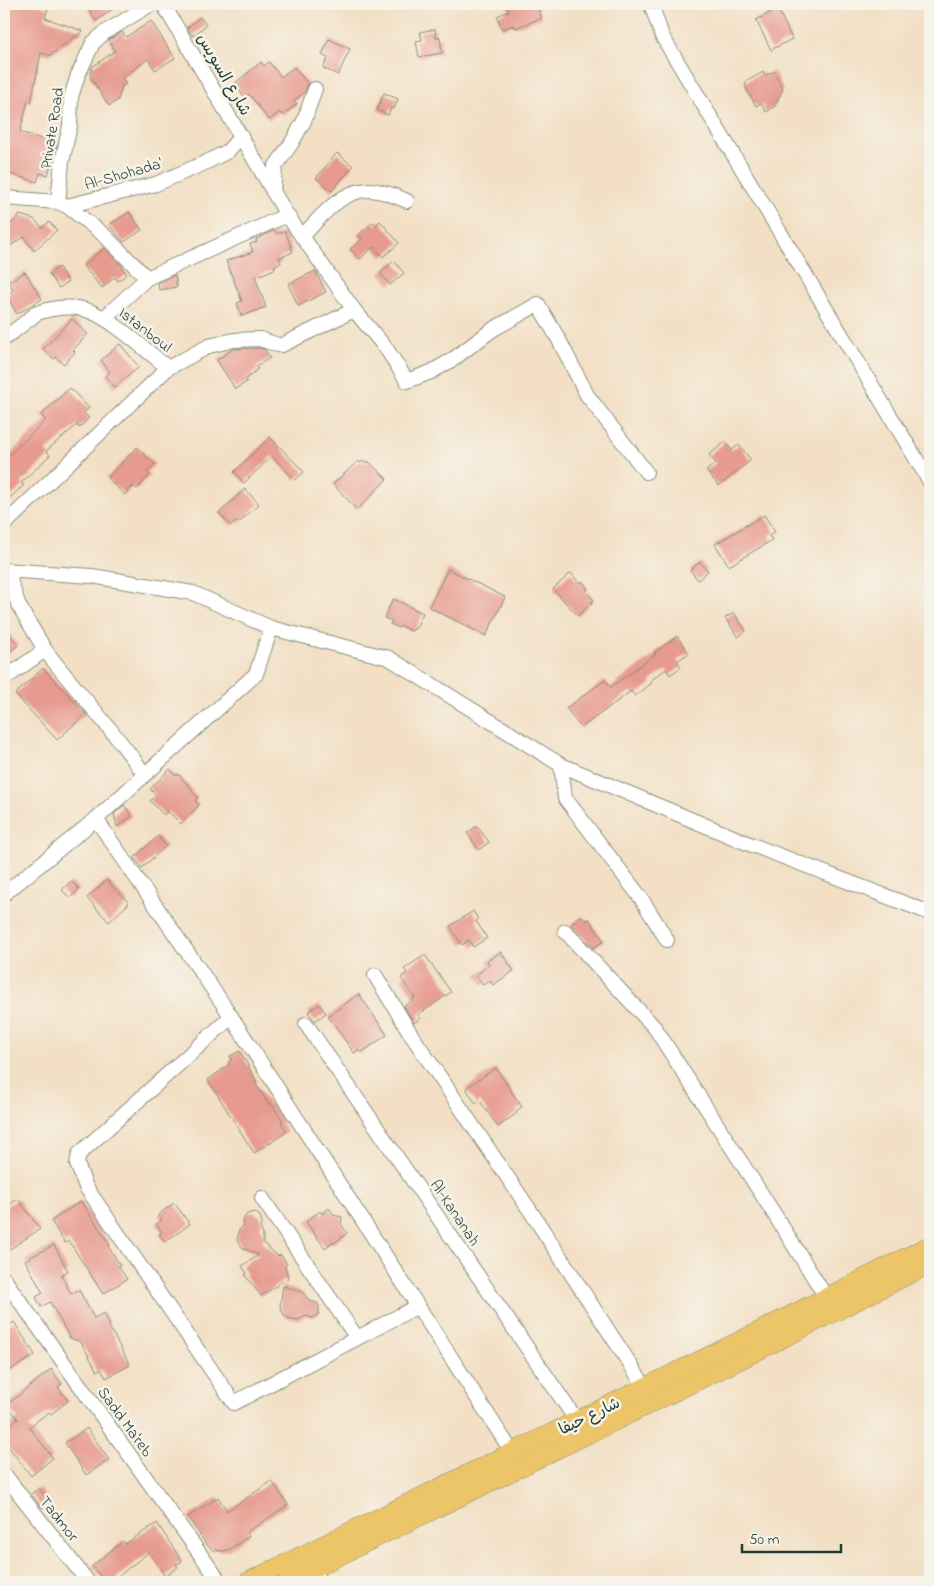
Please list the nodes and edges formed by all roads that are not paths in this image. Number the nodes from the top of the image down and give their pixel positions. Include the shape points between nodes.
1 (151, 4) edge
2 (163, 4) edge
3 (651, 4) edge
4 (315, 89) dead end
5 (241, 136) junction
6 (273, 192) junction
7 (4, 198) edge
8 (407, 201) dead end
9 (62, 204) junction
10 (287, 214) junction
11 (302, 237) junction
12 (147, 278) junction
13 (354, 310) junction
14 (104, 318) junction
15 (4, 340) edge
16 (168, 368) junction
17 (646, 472) dead end
18 (930, 482) edge
19 (4, 525) edge
20 (5, 571) edge
21 (271, 628) junction
22 (45, 650) junction
23 (4, 679) edge
24 (561, 765) junction
25 (144, 774) junction
26 (96, 820) junction
27 (4, 894) edge
28 (930, 913) edge
29 (565, 931) dead end
30 (667, 940) dead end
31 (375, 976) dead end
32 (231, 1016) junction
33 (306, 1024) dead end
34 (262, 1198) dead end
35 (930, 1245) edge
36 (930, 1264) edge
37 (4, 1279) edge
38 (826, 1297) junction
39 (418, 1306) junction
40 (357, 1338) junction
41 (645, 1387) junction
42 (577, 1420) junction
43 (512, 1452) junction
44 (4, 1474) edge
45 (317, 1576) edge
46 (88, 1582) edge
47 (220, 1582) edge
48 (247, 1582) edge
49 (286, 1582) edge

1 - 9 street, Private Road via 104,32 93,43 78,75 71,97 70,126 62,162
2 - 5 street, شارع السويس
3 - 18 street via 662,36
4 - 6 street via 304,120 275,167
5 - 6 street, شارع السويس
5 - 9 street, Al-Shohada' via 228,151 160,183
6 - 10 street, شارع السويس
7 - 9 street, Al-Shohada'
8 - 11 street via 369,190 347,194 319,217
9 - 12 street via 104,236
10 - 11 street, شارع السويس
10 - 12 street
11 - 13 street, شارع السويس
12 - 14 street
13 - 16 street, Istanboul via 282,345 260,339 234,340 209,346
13 - 17 street, شارع السويس via 386,348 407,381 452,360 492,330 538,304 587,394
14 - 15 street, Istanboul via 76,308 43,311
14 - 16 street, Istanboul
16 - 19 street
20 - 21 street via 92,576 193,593
20 - 22 street via 19,606
21 - 24 street via 389,658
21 - 25 street via 256,674
22 - 23 street
22 - 25 street via 123,743
24 - 28 street via 747,843
24 - 30 street via 565,798 641,898
25 - 26 street
26 - 27 street
26 - 32 street
29 - 38 street via 655,1028
31 - 41 street
32 - 39 street
32 - 40 street via 79,1154 79,1173 234,1403
33 - 42 street, Al-Kananah
34 - 40 street
35 - 38 main road, شارع حيفا
36 - 45 main road, شارع حيفا
37 - 47 street, Sadd Ma'reb
38 - 41 main road, شارع حيفا
39 - 40 street
39 - 43 street
41 - 42 main road, شارع حيفا
42 - 43 main road, شارع حيفا
43 - 48 main road, شارع حيفا
44 - 46 street, Tadmor
45 - 49 main road, شارع حيفا

